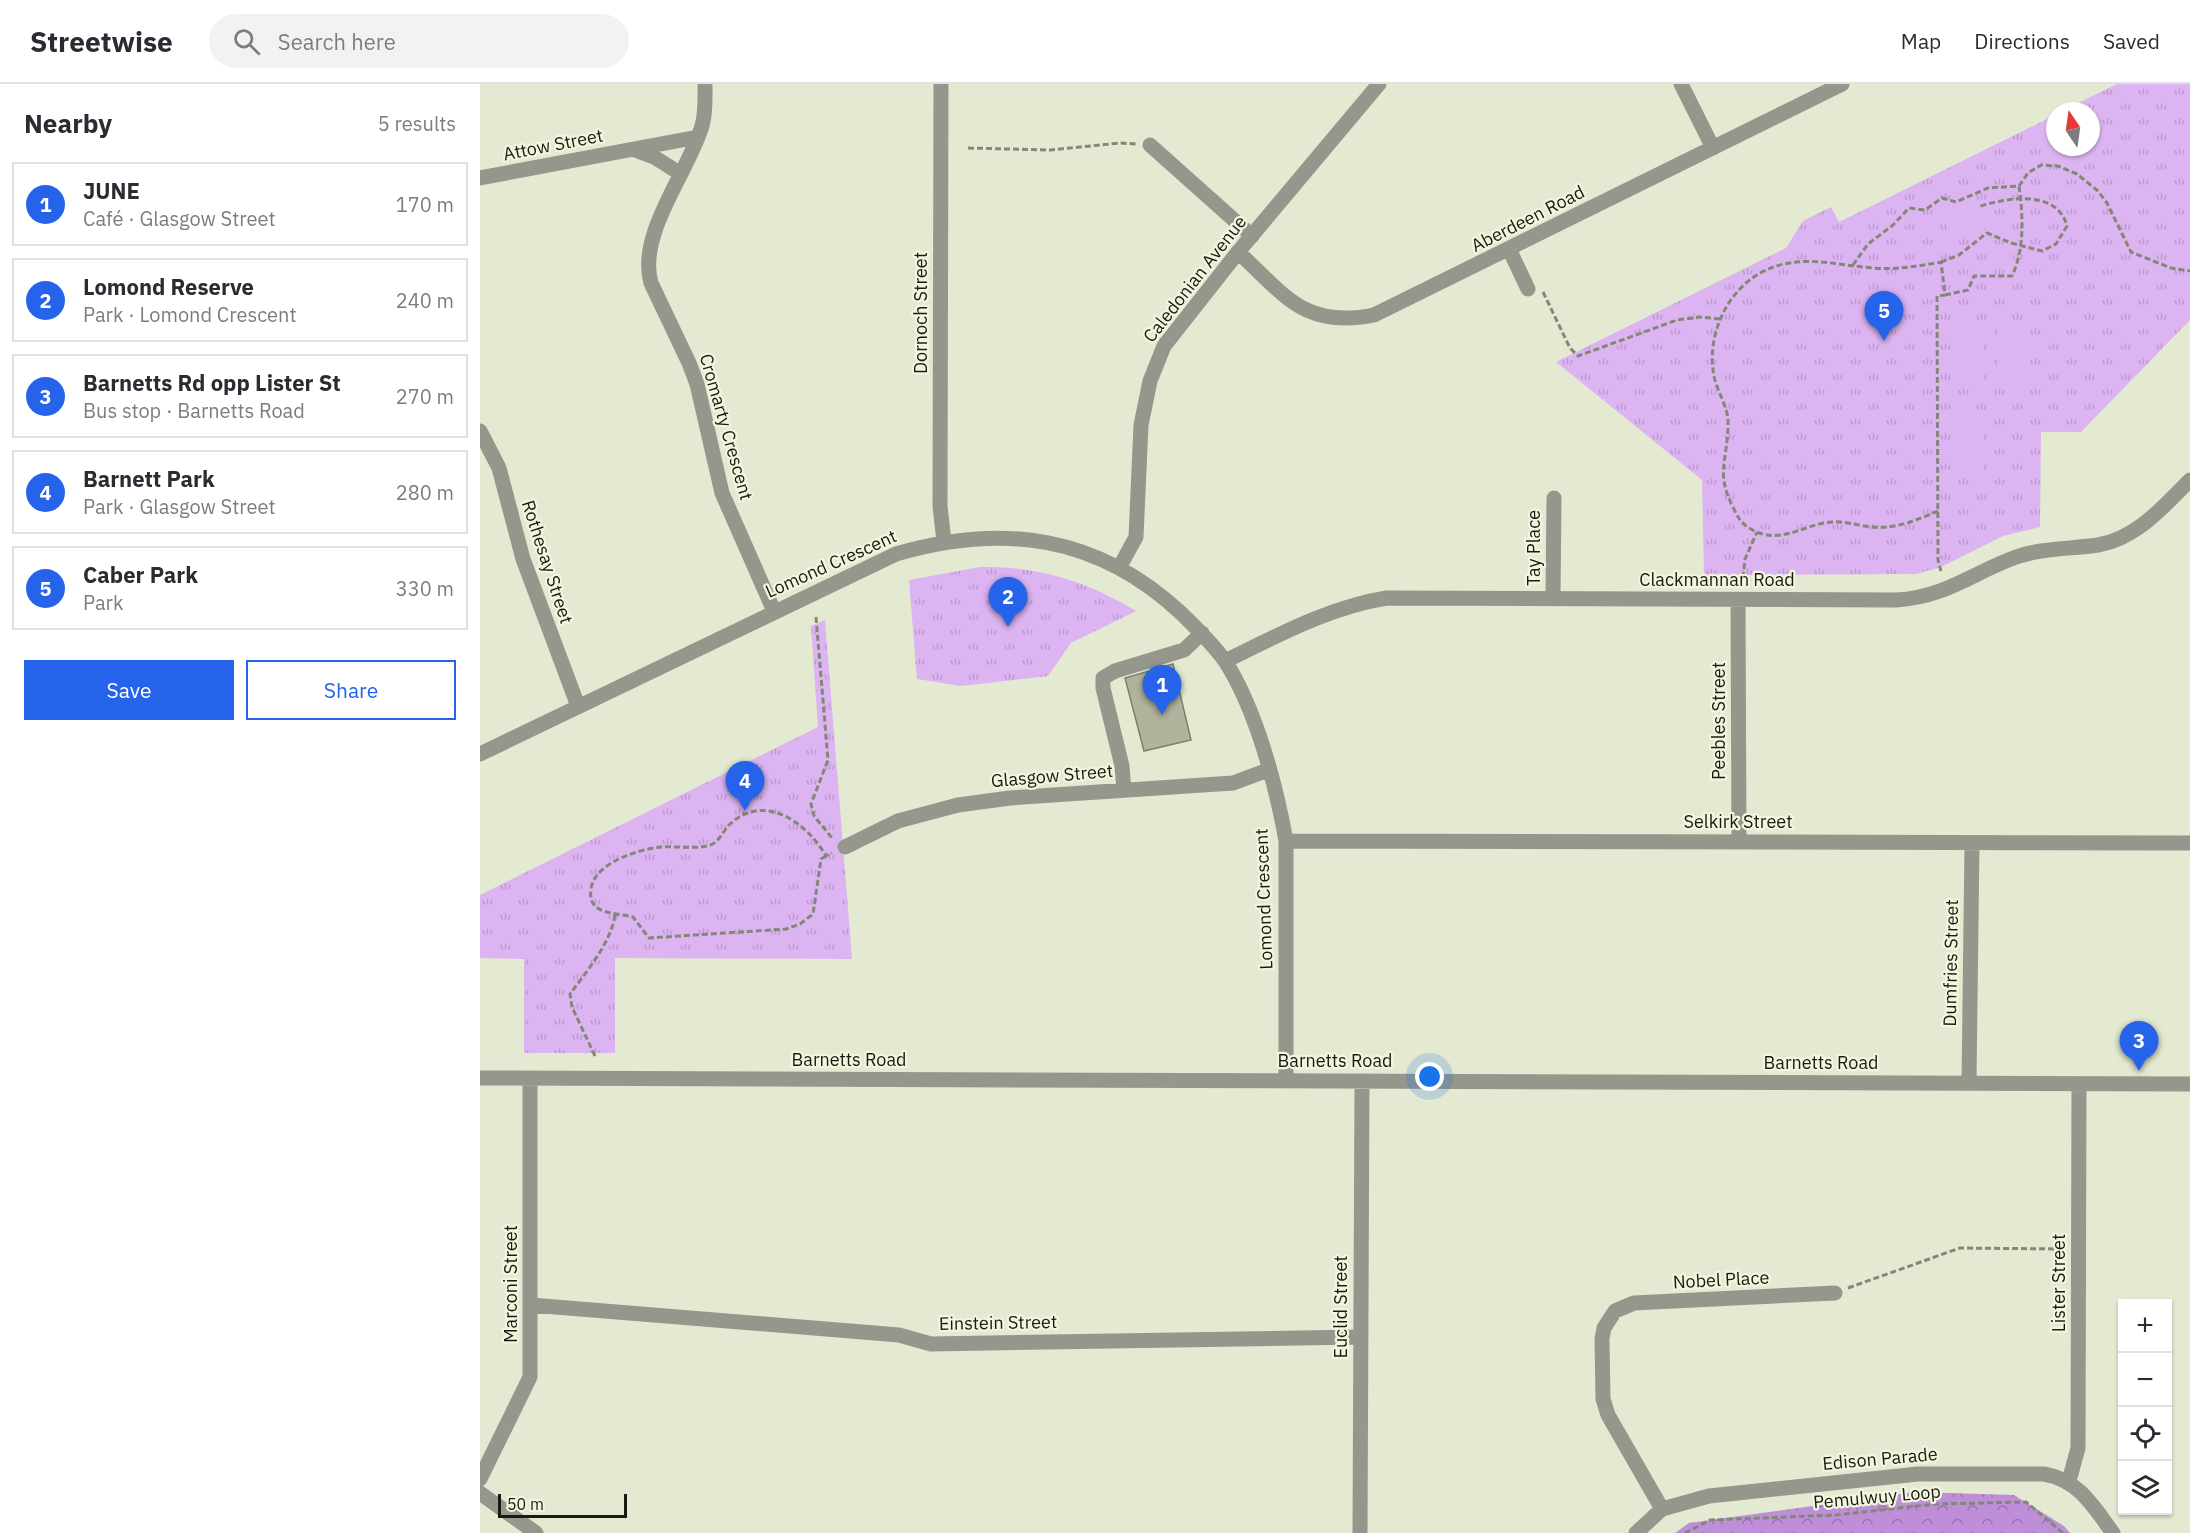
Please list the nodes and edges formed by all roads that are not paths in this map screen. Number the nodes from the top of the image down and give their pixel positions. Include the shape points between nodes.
1 (705, 84) edge
2 (941, 84) edge
3 (1379, 84) edge
4 (1681, 84) edge
5 (1842, 84) edge
6 (698, 137) junction
7 (1150, 145) dead end
8 (1713, 148) junction
9 (632, 150) junction
10 (681, 174) junction
11 (480, 178) edge
12 (1252, 236) junction
13 (1510, 251) junction
14 (1238, 252) junction
15 (1534, 287) road end
16 (480, 430) edge
17 (2190, 480) edge
18 (1554, 498) dead end
19 (944, 542) junction
20 (1119, 568) junction
21 (1553, 599) junction
22 (1738, 600) junction
23 (774, 611) junction
24 (1202, 633) junction
25 (1225, 661) junction
26 (578, 705) junction
27 (480, 754) edge
28 (1268, 770) junction
29 (1124, 790) junction
30 (1286, 841) junction
31 (1739, 842) junction
32 (1972, 843) junction
33 (2190, 843) edge
34 (842, 848) road end
35 (480, 1078) edge
36 (530, 1079) junction
37 (1286, 1080) junction
38 (1362, 1081) junction
39 (1969, 1083) junction
40 (2079, 1084) junction
41 (2190, 1084) edge
42 (1835, 1293) dead end
43 (531, 1305) junction
44 (1360, 1337) junction
45 (480, 1479) edge
46 (2069, 1481) junction
47 (480, 1493) edge
48 (1662, 1509) junction
49 (536, 1533) edge
50 (1360, 1533) edge
51 (1636, 1533) edge
52 (2113, 1533) edge

1 - 6 street, Cromarty Crescent via 704,115
2 - 19 street, Dornoch Street via 939,506
3 - 12 street, Caledonian Avenue
4 - 8 street
5 - 8 street, Aberdeen Road
6 - 9 street, Attow Street
6 - 10 street, Cromarty Crescent
7 - 12 street
8 - 13 street, Aberdeen Road
9 - 10 street via 647,153
9 - 11 street, Attow Street
10 - 23 street, Cromarty Crescent via 650,243 648,274 697,384 722,493
12 - 14 street, Caledonian Avenue
13 - 14 street, Aberdeen Road via 1374,315 1335,320 1305,310
13 - 15 street
14 - 20 street, Caledonian Avenue via 1170,336 1158,358 1141,425 1136,537
16 - 26 street, Rothesay Street via 498,468 523,559
17 - 22 street, Clackmannan Road via 2149,521 2123,537 2025,554 1935,595 1896,600
18 - 21 street, Tay Place
19 - 20 street, Lomond Crescent via 1002,537 1037,541 1070,548
19 - 23 street, Lomond Crescent via 881,560
20 - 24 street, Lomond Crescent via 1147,585
21 - 22 street, Clackmannan Road
21 - 25 street, Clackmannan Road via 1405,597 1370,601 1325,614
22 - 31 street, Peebles Street
23 - 26 street, Lomond Crescent
24 - 25 street, Lomond Crescent
24 - 29 street via 1184,650 1103,678
25 - 28 street, Lomond Crescent via 1250,713
26 - 27 street, Lomond Crescent
28 - 29 street, Glasgow Street via 1233,783
28 - 30 street, Lomond Crescent
29 - 34 street, Glasgow Street via 958,805 898,821
30 - 31 street, Selkirk Street
30 - 37 street, Lomond Crescent
31 - 32 street, Selkirk Street
32 - 33 street, Selkirk Street
32 - 39 street, Dumfries Street
35 - 36 street, Barnetts Road
36 - 37 street, Barnetts Road
36 - 43 street, Marconi Street
37 - 38 street, Barnetts Road
38 - 39 street, Barnetts Road
38 - 44 street, Euclid Street
39 - 40 street, Barnetts Road
40 - 41 street, Barnetts Road
40 - 46 street, Lister Street via 2078,1448
42 - 48 street, Nobel Place via 1634,1303 1607,1309 1602,1339 1605,1408
43 - 44 street, Einstein Street via 899,1335 931,1344
43 - 45 street, Marconi Street via 530,1377
44 - 50 street, Euclid Street
46 - 48 street, Edison Parade via 2044,1474 1918,1474 1709,1496
46 - 52 street via 2084,1494
47 - 49 street
48 - 51 street, Edison Parade

